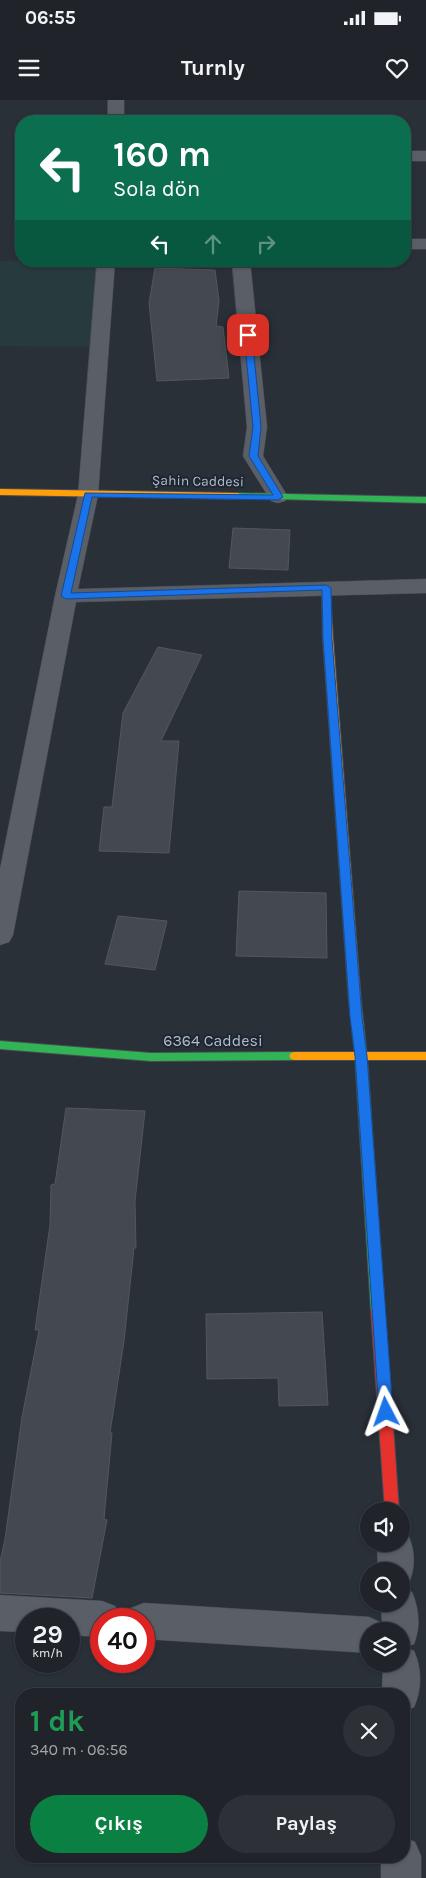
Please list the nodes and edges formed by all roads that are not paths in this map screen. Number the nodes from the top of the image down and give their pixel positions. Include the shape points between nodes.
1 (116, 100) edge
2 (116, 115) edge
3 (411, 156) edge
4 (426, 156) edge
5 (411, 244) edge
6 (426, 244) edge
7 (106, 267) edge
8 (241, 267) edge
9 (0, 492) edge
10 (88, 495) junction
11 (278, 497) junction
12 (426, 500) edge
13 (426, 586) edge
14 (326, 588) junction
15 (66, 596) junction
16 (0, 935) edge
17 (0, 1045) edge
18 (361, 1056) junction
19 (426, 1056) edge
20 (391, 1502) edge
21 (0, 1612) edge
22 (90, 1618) edge
23 (155, 1622) edge
24 (360, 1634) edge
25 (401, 1672) edge
26 (401, 1688) edge
27 (401, 1863) edge
28 (401, 1878) edge

1 - 2 street
3 - 4 street
5 - 6 street
7 - 10 street
8 - 11 street via 257,427 253,456
9 - 10 street, Şahin Caddesi
10 - 11 street, Şahin Caddesi
10 - 15 street
11 - 12 street, Şahin Caddesi
13 - 14 street
14 - 15 street
14 - 18 street
15 - 16 street
17 - 18 street, 6364 Caddesi via 152,1057
18 - 19 street, 6364 Caddesi
18 - 20 street
21 - 22 street
23 - 24 street
25 - 26 street
27 - 28 street

